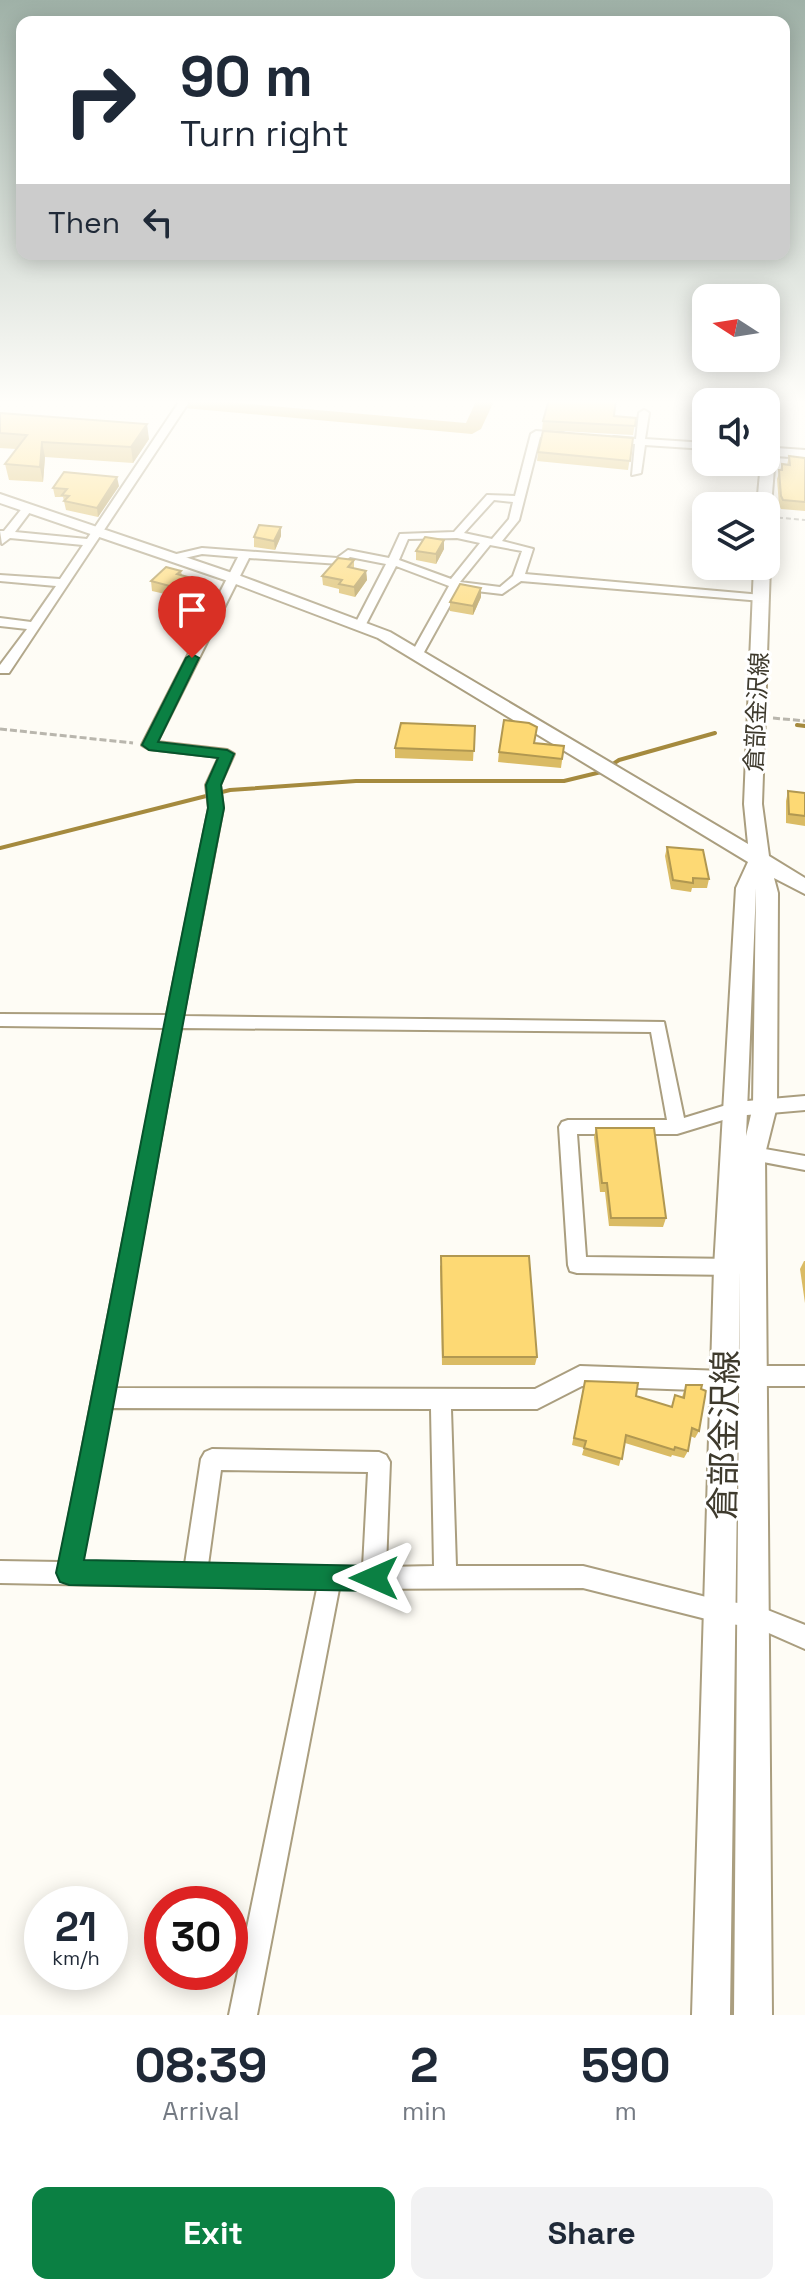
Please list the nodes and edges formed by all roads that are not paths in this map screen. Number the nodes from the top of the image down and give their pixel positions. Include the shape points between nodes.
1 (123, 493) edge
2 (521, 493) edge
3 (0, 498) edge
4 (519, 499) junction
5 (28, 508) junction
6 (457, 535) junction
7 (93, 537) junction
8 (2, 538) edge
9 (492, 541) junction
10 (245, 554) junction
11 (172, 558) junction
12 (394, 562) junction
13 (518, 577) junction
14 (0, 578) edge
15 (233, 578) junction
16 (762, 580) edge
17 (62, 583) junction
18 (454, 584) junction
19 (762, 598) junction
20 (0, 622) edge
21 (34, 626) junction
22 (360, 626) junction
23 (417, 654) junction
24 (0, 669) edge
25 (759, 858) junction
26 (805, 887) edge
27 (0, 1020) edge
28 (172, 1022) junction
29 (805, 1103) edge
30 (765, 1106) junction
31 (736, 1109) junction
32 (677, 1127) junction
33 (753, 1154) junction
34 (805, 1163) edge
35 (741, 1267) junction
36 (805, 1376) edge
37 (738, 1379) junction
38 (104, 1398) junction
39 (441, 1401) junction
40 (0, 1572) edge
41 (69, 1573) junction
42 (195, 1574) junction
43 (330, 1578) junction
44 (374, 1578) junction
45 (445, 1578) junction
46 (722, 1612) junction
47 (755, 1616) junction
48 (805, 1637) edge
49 (243, 2015) edge
50 (711, 2015) edge
51 (753, 2015) edge

1 - 7 street
2 - 4 street
3 - 5 main road
4 - 6 street via 491,497
4 - 9 street via 514,520
5 - 7 main road
5 - 8 street
6 - 9 street
6 - 12 street via 404,536
7 - 8 street
7 - 11 main road
7 - 17 street
9 - 13 street via 528,549
9 - 18 street
10 - 11 street via 202,551
10 - 12 street via 340,561 348,553
10 - 15 street
11 - 15 main road
12 - 18 street
12 - 22 street
13 - 18 street via 502,591
13 - 19 street
14 - 17 street
15 - 22 main road
15 - 28 street via 149,745 227,754 213,785 216,808
16 - 19 main road, 倉部金沢線
17 - 21 street
18 - 23 street
19 - 25 main road, 倉部金沢線 via 753,804
20 - 21 street
21 - 24 street via 5,670
22 - 23 main road
23 - 25 main road
25 - 26 main road
25 - 30 main road, 倉部金沢線 via 768,893
25 - 31 main road, 倉部金沢線 via 746,888
27 - 28 street
28 - 32 street via 658,1026
28 - 38 street
29 - 30 street
30 - 31 street
30 - 33 main road, 倉部金沢線
31 - 32 street
31 - 35 main road, 倉部金沢線
32 - 35 street via 568,1127 577,1265
33 - 34 street
33 - 35 main road, 倉部金沢線
35 - 37 main road, 倉部金沢線
36 - 37 street
37 - 39 street via 580,1376 537,1399
37 - 46 main road, 倉部金沢線
37 - 47 main road, 倉部金沢線
38 - 39 street
38 - 41 street
39 - 45 street
40 - 41 street
41 - 42 street
42 - 43 street
42 - 44 street via 212,1459 379,1462
43 - 44 street
43 - 49 street
44 - 45 street
45 - 46 street via 583,1577
46 - 47 street
46 - 50 main road, 倉部金沢線
47 - 48 street
47 - 51 main road, 倉部金沢線

